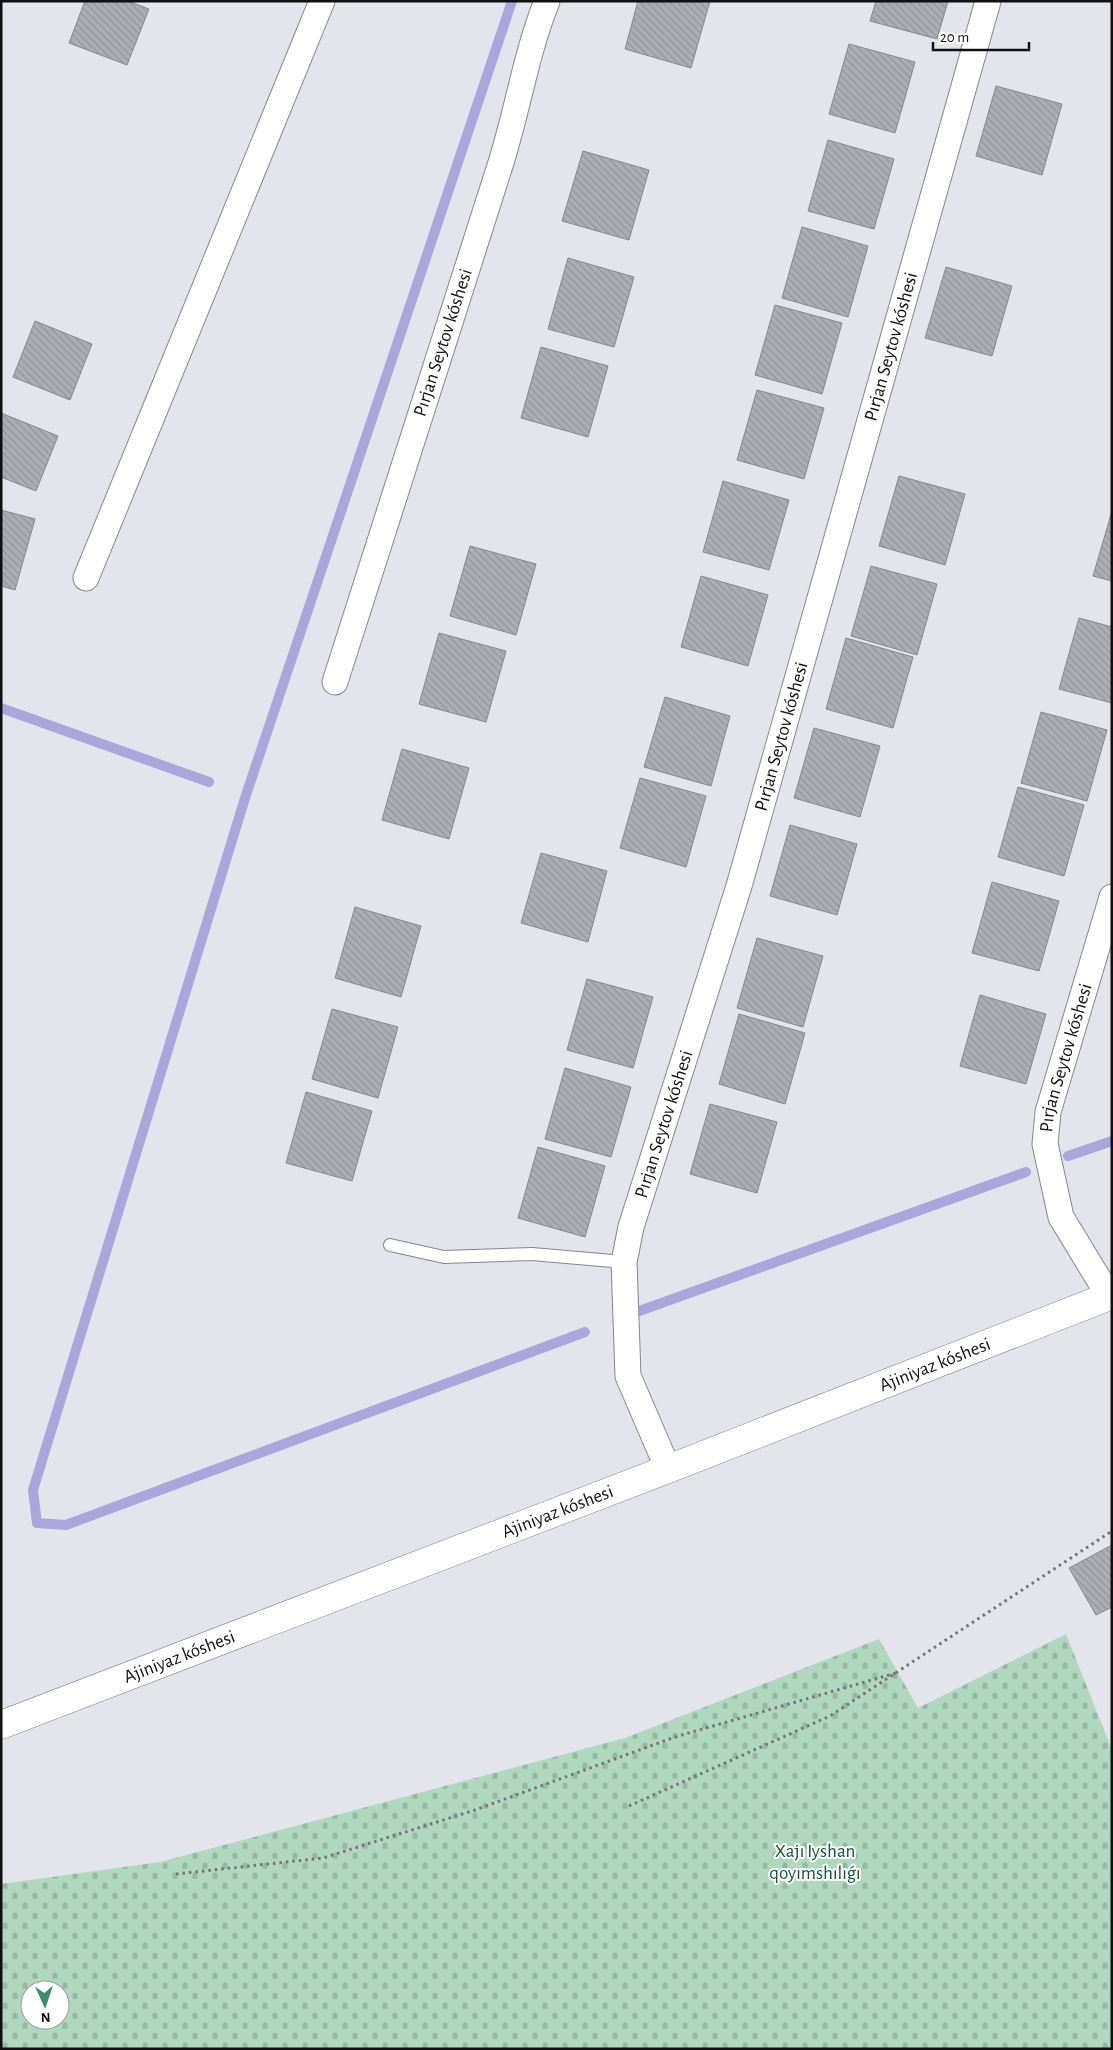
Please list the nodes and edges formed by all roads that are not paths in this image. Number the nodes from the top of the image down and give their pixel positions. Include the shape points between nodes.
1 (322, 1) edge
2 (547, 1) edge
3 (988, 1) edge
4 (86, 578) dead end
5 (335, 682) dead end
6 (1112, 897) edge
7 (390, 1245) dead end
8 (624, 1262) junction
9 (1110, 1295) edge
10 (668, 1469) junction
11 (1, 1725) edge

1 - 4 street
2 - 5 street, Pırjan Seytov kóshesi via 535,31 500,165
3 - 8 street, Pırjan Seytov kóshesi via 739,886 631,1227
6 - 9 street, Pırjan Seytov kóshesi via 1048,1112 1045,1144 1060,1217
7 - 8 lane via 444,1257 532,1254
8 - 10 street, Pırjan Seytov kóshesi via 628,1376
9 - 10 street, Ajiniyaz kóshesi
10 - 11 street, Ajiniyaz kóshesi

